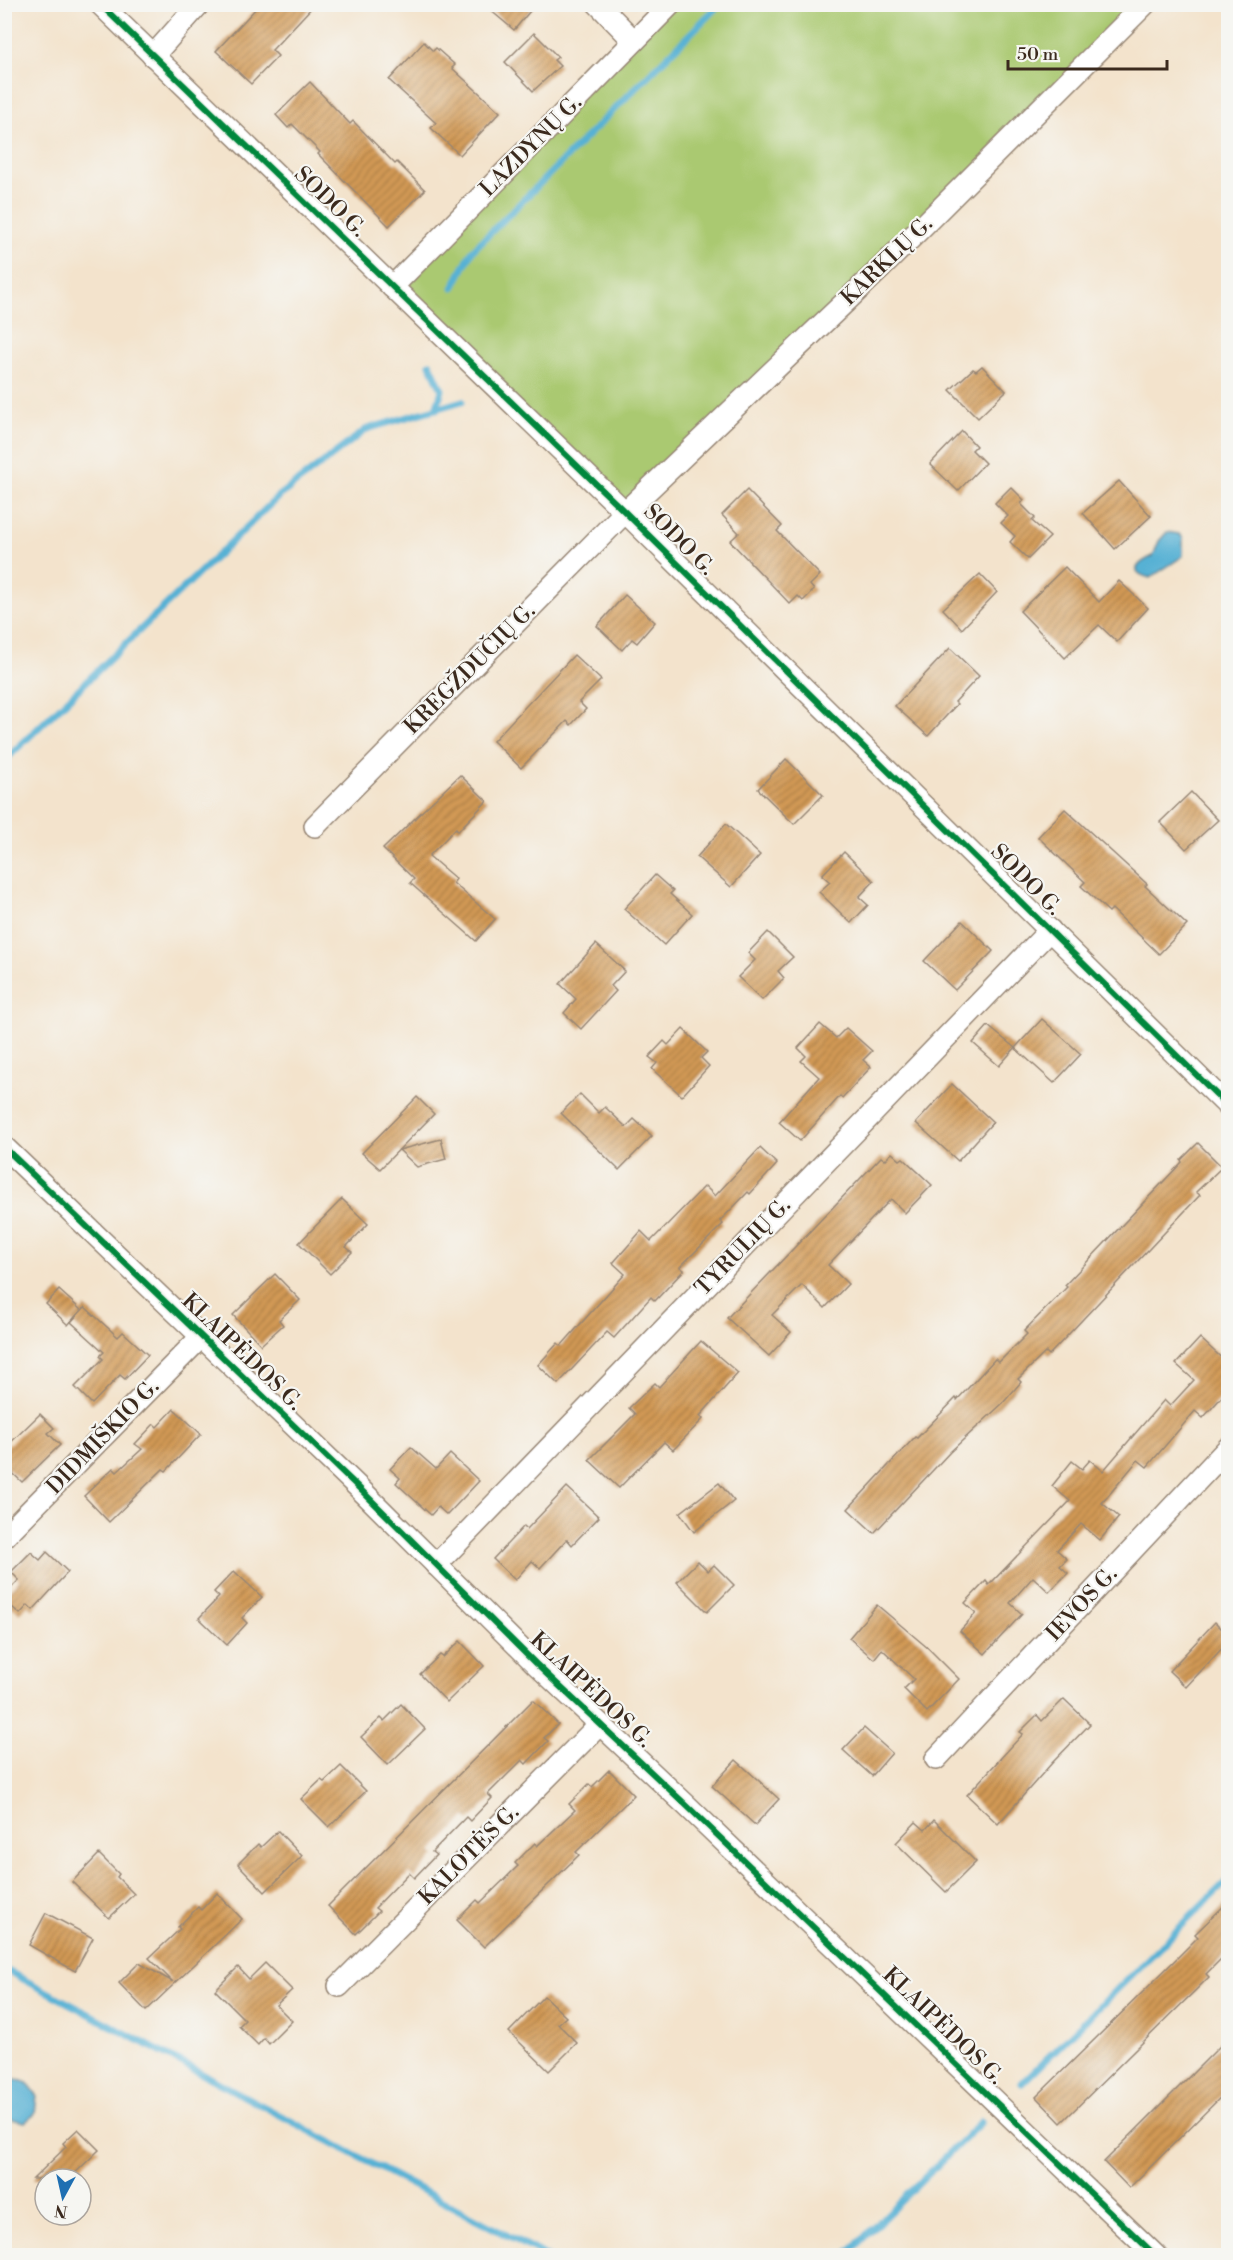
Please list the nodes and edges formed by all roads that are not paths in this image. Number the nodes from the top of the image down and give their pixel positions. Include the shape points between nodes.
1 (100, 4) edge
2 (199, 4) edge
3 (598, 4) edge
4 (670, 4) edge
5 (1144, 4) edge
6 (634, 41) junction
7 (153, 56) junction
8 (392, 287) junction
9 (625, 512) junction
10 (315, 826) dead end
11 (1050, 930) junction
12 (1228, 1106) edge
13 (4, 1147) edge
14 (201, 1337) junction
15 (1228, 1448) edge
16 (4, 1537) edge
17 (436, 1565) junction
18 (600, 1724) junction
19 (936, 1760) dead end
20 (339, 1986) dead end
21 (1156, 2256) edge

1 - 7 street, SODO G.
2 - 7 street
3 - 6 street
4 - 6 street, LAZDYNŲ G.
5 - 9 street, KARKLŲ G. via 880,268
6 - 8 street, LAZDYNŲ G.
7 - 8 street, SODO G.
8 - 9 street, SODO G.
9 - 10 street, KREGŽDUČIŲ G.
9 - 11 street, SODO G.
11 - 12 street, SODO G.
11 - 17 street, TYRULIŲ G.
13 - 14 street, KLAIPĖDOS G.
14 - 16 street, DIDMIŠKIO G.
14 - 17 street, KLAIPĖDOS G.
15 - 19 street, IEVOS G.
17 - 18 street, KLAIPĖDOS G.
18 - 20 street, KALOTĖS G.
18 - 21 street, KLAIPĖDOS G.

